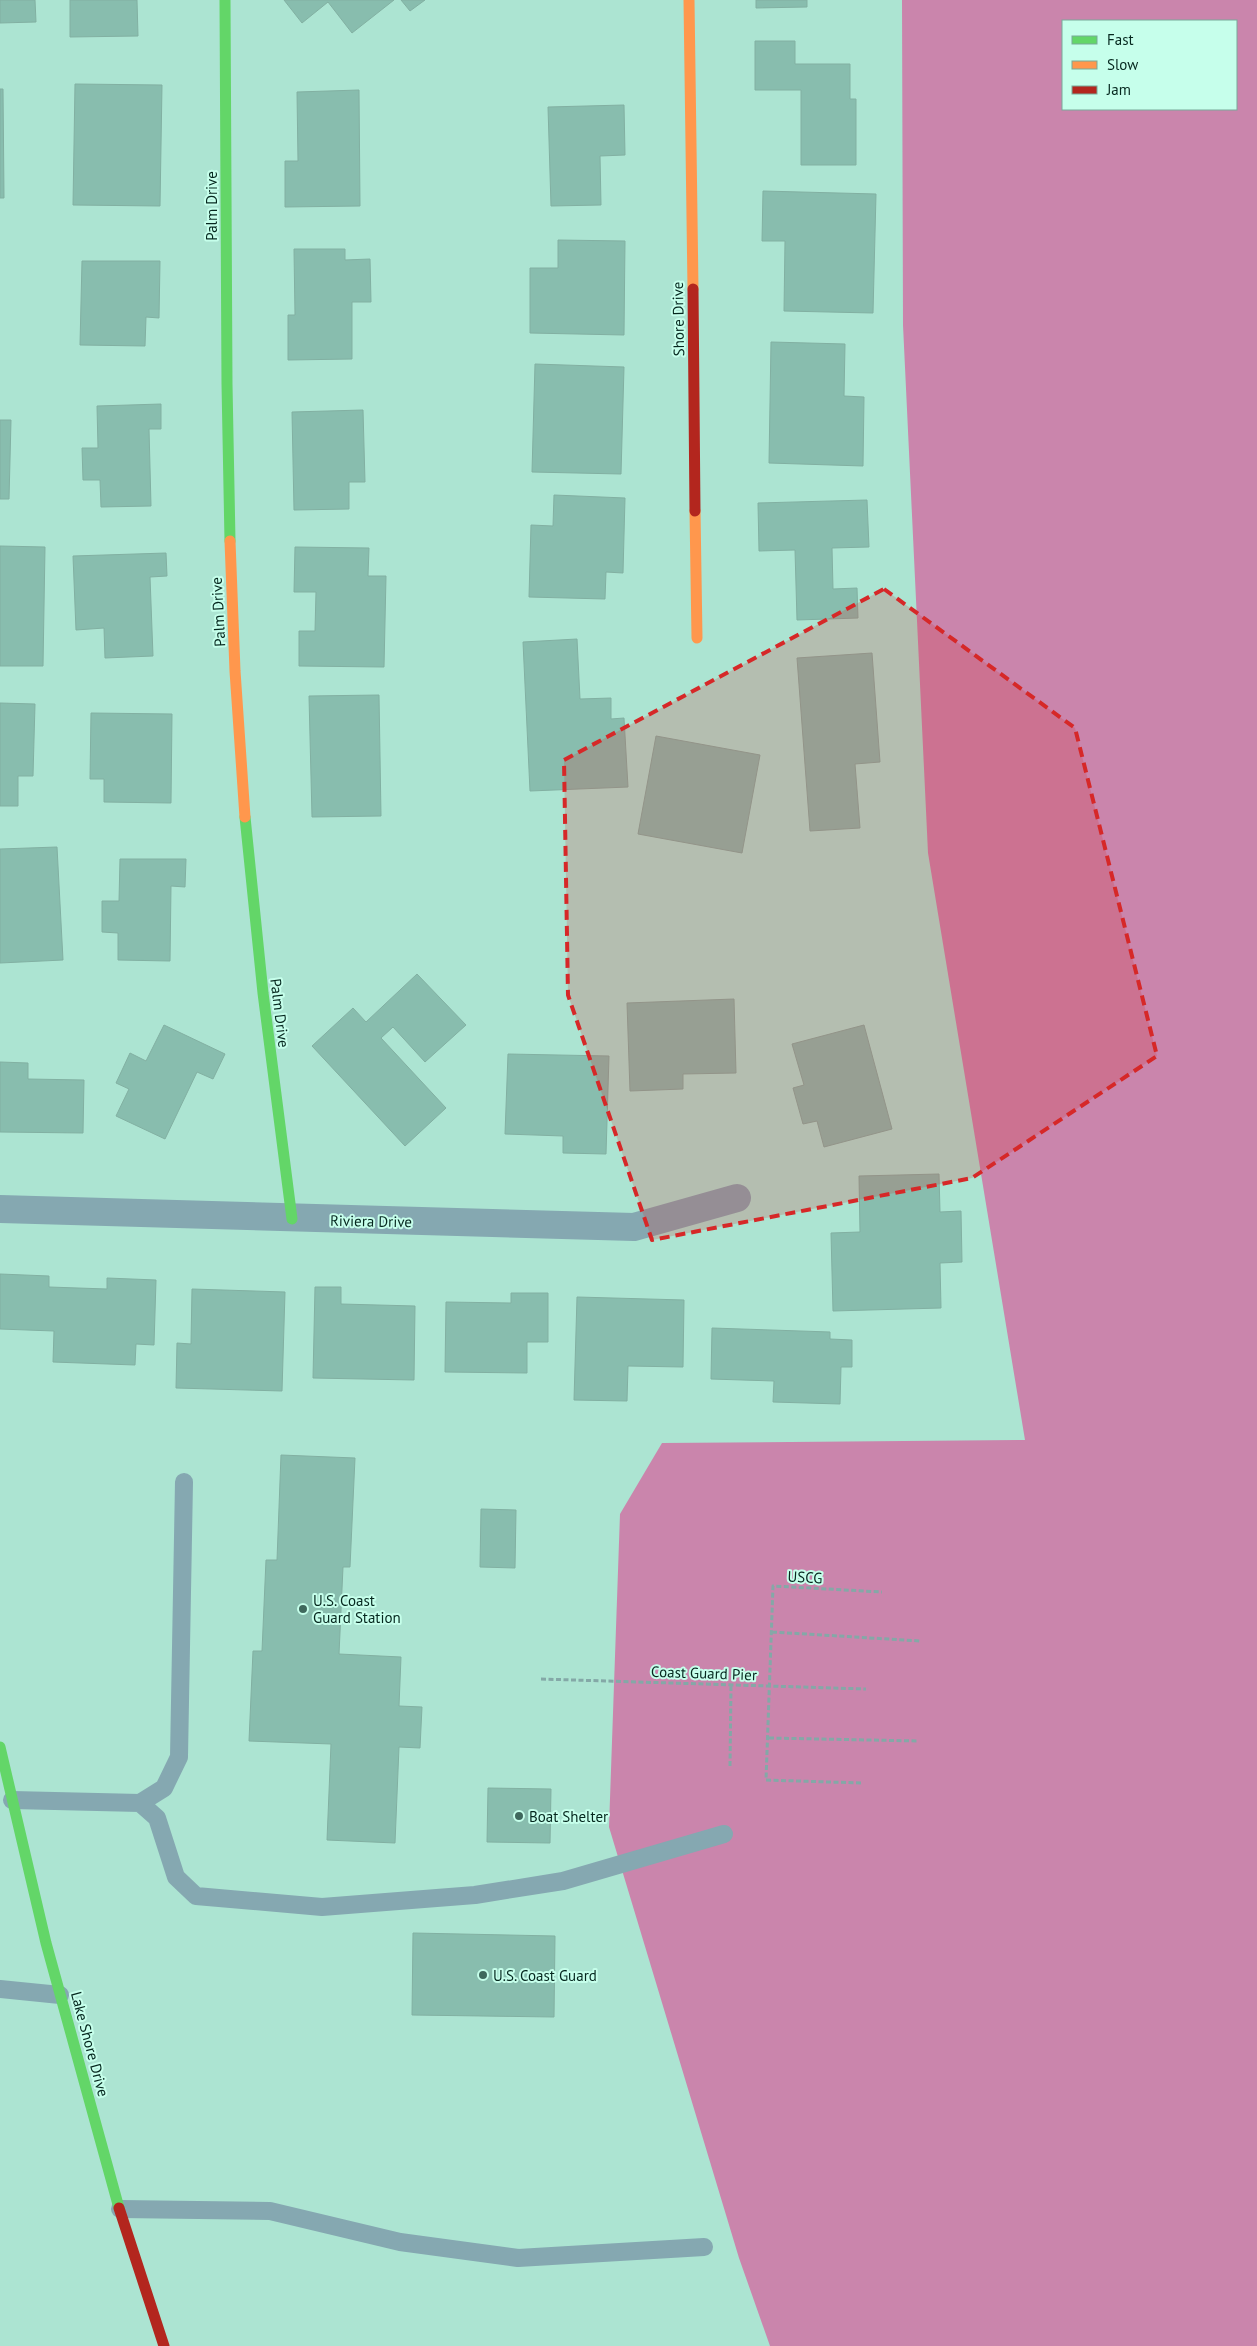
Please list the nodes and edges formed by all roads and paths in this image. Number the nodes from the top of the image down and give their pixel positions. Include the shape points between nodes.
1 (225, 0) edge
2 (689, 0) edge
3 (697, 638) dead end
4 (737, 1198) dead end
5 (0, 1209) edge
6 (292, 1219) junction
7 (184, 1482) dead end
8 (882, 1592) dead end
9 (772, 1632) junction
10 (921, 1641) dead end
11 (541, 1679) dead end
12 (731, 1685) junction
13 (770, 1686) junction
14 (866, 1689) dead end
15 (769, 1738) junction
16 (919, 1741) dead end
17 (0, 1747) edge
18 (730, 1766) dead end
19 (862, 1783) dead end
20 (12, 1800) junction
21 (140, 1803) junction
22 (724, 1834) dead end
23 (0, 1989) edge
24 (60, 1995) junction
25 (120, 2209) junction
26 (704, 2247) dead end
27 (164, 2346) edge

1 - 6 street, Palm Drive via 228,506 241,767 262,991
2 - 3 street, Shore Drive
4 - 6 street, Riviera Drive via 634,1227
5 - 6 street, Riviera Drive
7 - 21 lane via 179,1757 164,1788
8 - 9 path, USCG via 773,1586
9 - 10 path
9 - 13 path, USCG
11 - 12 path, Coast Guard Pier
12 - 13 path, Coast Guard Pier
12 - 18 path
13 - 14 path, Coast Guard Pier
13 - 15 path, USCG
15 - 16 path
15 - 19 path, USCG via 766,1780
17 - 20 street, Lake Shore Drive
20 - 21 lane
20 - 24 street, Lake Shore Drive
21 - 22 lane via 157,1818 176,1876 196,1896 322,1907 475,1895 563,1881
23 - 24 lane
24 - 25 street, Lake Shore Drive
25 - 26 lane via 270,2211 400,2242 518,2258
25 - 27 street, Lake Shore Drive

